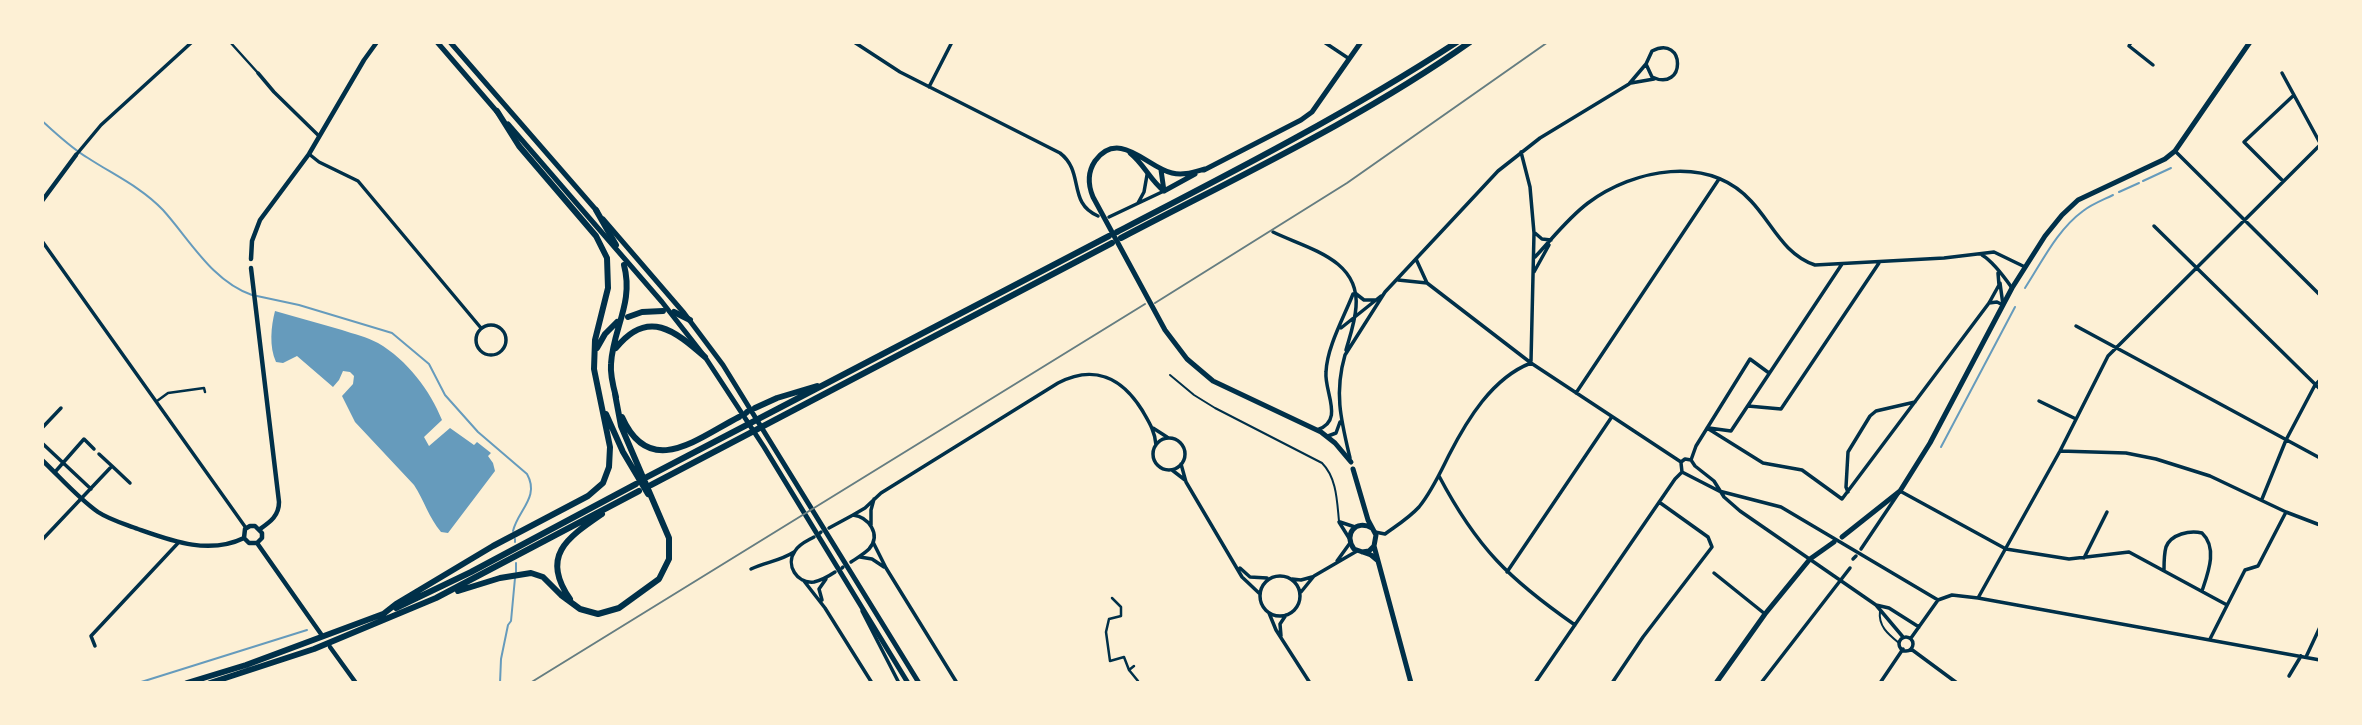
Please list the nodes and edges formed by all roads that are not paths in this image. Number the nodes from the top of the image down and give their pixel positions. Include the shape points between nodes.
1 (192, 42) edge
2 (230, 42) edge
3 (377, 42) edge
4 (437, 42) edge
5 (450, 42) edge
6 (854, 42) edge
7 (952, 42) edge
8 (1324, 42) edge
9 (1361, 42) edge
10 (1457, 42) edge
11 (1470, 42) edge
12 (2131, 42) edge
13 (2246, 44) edge
14 (1349, 59) junction
15 (1646, 64) junction
16 (2153, 65) dead end
17 (258, 73) joint
18 (2282, 73) dead end
19 (1656, 79) junction
20 (1629, 83) junction
21 (929, 87) junction
22 (2294, 95) junction
23 (497, 111) junction
24 (319, 136) junction
25 (2320, 144) edge
26 (1125, 149) junction
27 (2175, 151) junction
28 (1521, 152) junction
29 (309, 154) junction
30 (76, 155) joint
31 (1161, 169) junction
32 (1205, 169) junction
33 (1147, 175) junction
34 (1719, 179) junction
35 (2283, 181) junction
36 (1164, 191) junction
37 (42, 201) edge
38 (1137, 205) junction
39 (596, 210) junction
40 (1098, 216) dead end
41 (1109, 217) dead end
42 (2243, 220) junction
43 (2154, 226) dead end
44 (1273, 232) dead end
45 (1534, 233) junction
46 (1551, 240) junction
47 (42, 241) edge
48 (616, 245) dead end
49 (1982, 255) junction
50 (1535, 257) junction
51 (251, 259) joint
52 (1416, 259) junction
53 (1842, 263) junction
54 (1880, 263) junction
55 (624, 265) dead end
56 (2025, 267) junction
57 (2196, 267) junction
58 (251, 268) joint
59 (1998, 273) junction
60 (1533, 274) junction
61 (1398, 280) junction
62 (2000, 280) junction
63 (1427, 284) junction
64 (2012, 288) junction
65 (1354, 292) junction
66 (1385, 292) junction
67 (2320, 295) edge
68 (1376, 300) junction
69 (1989, 303) junction
70 (2003, 305) junction
71 (663, 311) dead end
72 (674, 312) dead end
73 (628, 317) dead end
74 (1355, 317) junction
75 (690, 320) junction
76 (617, 322) dead end
77 (2076, 326) dead end
78 (481, 328) junction
79 (1340, 329) junction
80 (2115, 349) junction
81 (613, 352) junction
82 (595, 355) junction
83 (1345, 355) junction
84 (705, 357) junction
85 (1531, 363) junction
86 (1769, 373) junction
87 (1170, 375) dead end
88 (2320, 380) edge
89 (829, 383) junction
90 (2315, 385) junction
91 (2320, 389) edge
92 (205, 391) dead end
93 (1576, 393) junction
94 (615, 394) junction
95 (157, 401) junction
96 (2039, 401) dead end
97 (601, 402) junction
98 (1915, 402) junction
99 (1748, 406) junction
100 (61, 408) dead end
101 (755, 408) dead end
102 (738, 417) dead end
103 (1611, 418) junction
104 (2076, 419) junction
105 (1341, 420) junction
106 (1152, 427) junction
107 (42, 428) edge
108 (1707, 428) junction
109 (1317, 430) junction
110 (1326, 436) junction
111 (1169, 438) junction
112 (2286, 440) junction
113 (42, 443) edge
114 (1156, 445) junction
115 (94, 449) dead end
116 (2060, 452) junction
117 (99, 454) dead end
118 (2320, 458) edge
119 (42, 460) edge
120 (1691, 460) junction
121 (1681, 462) junction
122 (63, 463) junction
123 (1181, 464) junction
124 (1352, 465) junction
125 (112, 466) junction
126 (1695, 466) junction
127 (1170, 469) junction
128 (55, 472) junction
129 (1684, 473) junction
130 (1439, 476) junction
131 (1186, 482) junction
132 (130, 483) dead end
133 (91, 489) junction
134 (1719, 491) junction
135 (1900, 491) junction
136 (1849, 492) junction
137 (627, 497) junction
138 (82, 498) junction
139 (651, 498) junction
140 (875, 498) junction
141 (2262, 499) junction
142 (1659, 502) junction
143 (1364, 507) junction
144 (2107, 512) dead end
145 (2286, 512) junction
146 (853, 515) junction
147 (1339, 522) junction
148 (871, 525) junction
149 (2320, 525) edge
150 (1357, 526) junction
151 (246, 528) junction
152 (829, 528) dead end
153 (260, 530) junction
154 (1374, 530) junction
155 (814, 537) dead end
156 (1842, 537) dead end
157 (244, 538) junction
158 (42, 540) edge
159 (1349, 541) junction
160 (179, 542) junction
161 (873, 542) junction
162 (1834, 542) dead end
163 (257, 543) junction
164 (1374, 546) junction
165 (2006, 548) junction
166 (1861, 549) dead end
167 (1360, 551) junction
168 (794, 552) junction
169 (859, 557) junction
170 (2084, 558) junction
171 (1810, 559) junction
172 (782, 560) junction
173 (1378, 561) junction
174 (850, 562) dead end
175 (1336, 562) junction
176 (791, 565) junction
177 (1238, 566) junction
178 (1848, 567) dead end
179 (886, 568) junction
180 (751, 569) dead end
181 (2164, 570) junction
182 (835, 572) dead end
183 (1507, 572) junction
184 (1714, 573) dead end
185 (828, 576) junction
186 (1314, 576) junction
187 (1269, 578) junction
188 (1290, 578) junction
189 (1840, 579) junction
190 (804, 581) junction
191 (2202, 591) junction
192 (1260, 594) junction
193 (1300, 594) junction
194 (436, 598) junction
195 (1112, 598) dead end
196 (1978, 598) junction
197 (1938, 600) junction
198 (859, 603) junction
199 (573, 604) junction
200 (1876, 605) junction
201 (2227, 605) junction
202 (825, 608) junction
203 (1880, 610) junction
204 (1268, 612) junction
205 (1765, 614) junction
206 (382, 615) junction
207 (1286, 615) junction
208 (1576, 625) junction
209 (2320, 627) edge
210 (1919, 628) junction
211 (321, 634) dead end
212 (343, 634) junction
213 (1903, 637) junction
214 (1282, 638) junction
215 (1911, 638) junction
216 (2210, 639) junction
217 (1899, 643) junction
218 (96, 646) dead end
219 (312, 646) junction
220 (330, 647) dead end
221 (1903, 649) junction
222 (1911, 649) junction
223 (2304, 656) junction
224 (2320, 660) edge
225 (1134, 666) dead end
226 (1129, 670) junction
227 (2289, 676) dead end
228 (187, 683) edge
229 (210, 683) edge
230 (356, 683) edge
231 (872, 683) edge
232 (899, 683) edge
233 (908, 683) edge
234 (919, 683) edge
235 (957, 683) edge
236 (1136, 683) edge
237 (1310, 683) edge
238 (1411, 683) edge
239 (1535, 683) edge
240 (1612, 683) edge
241 (1716, 683) edge
242 (1761, 683) edge
243 (1880, 683) edge
244 (1957, 683) edge

1 - 30 street via 101,125
2 - 17 street
3 - 24 street
4 - 23 main road
5 - 39 main road
6 - 21 street
7 - 21 street
8 - 14 street
9 - 14 main road
10 - 11 highway via 1325,123 1119,235 1327,130
12 - 16 street via 2129,46
13 - 27 main road
14 - 32 main road via 1306,117
15 - 19 street
15 - 19 street via 1656,49 1666,48 1675,54 1675,74 1667,80
15 - 20 street
17 - 24 street
18 - 22 street
19 - 20 street
20 - 28 street
21 - 40 street via 1067,159 1082,204
22 - 25 street
22 - 35 street via 2244,142
23 - 82 highway via 519,146 605,251 609,276
23 - 84 main road
24 - 29 street
25 - 35 street
26 - 31 main road
26 - 33 main road
26 - 109 main road via 1102,154 1091,167 1089,186 1165,331 1186,359 1213,381
27 - 42 street
27 - 56 main road via 2071,205
28 - 45 street
28 - 52 street
29 - 51 street via 260,220
29 - 78 street via 358,181
30 - 37 street
31 - 32 main road via 1181,174
31 - 36 main road
32 - 36 main road
33 - 36 main road
33 - 38 street
34 - 46 street via 1673,171 1633,180 1591,201
34 - 53 street via 1749,198 1777,237 1797,255 1815,265
34 - 93 street
35 - 42 street
36 - 38 street
38 - 41 street
39 - 48 highway
39 - 75 main road
42 - 57 street
42 - 67 street
43 - 57 street
44 - 65 street via 1341,265
45 - 46 street
45 - 50 street
46 - 50 street
46 - 60 street
47 - 95 street
49 - 54 street
49 - 56 street via 1994,252
49 - 59 street
50 - 60 street
51 - 58 street
52 - 61 street
52 - 63 street
53 - 54 street
53 - 86 street
54 - 99 street via 1781,409
55 - 81 highway via 625,307
56 - 64 main road
57 - 80 street
57 - 90 street
58 - 153 street via 279,508
59 - 62 street
59 - 64 street
60 - 85 street
61 - 63 street
61 - 66 street
62 - 69 street
62 - 70 street
63 - 85 street
64 - 70 main road
65 - 68 street via 1362,299
65 - 74 street
65 - 79 street
66 - 68 street
66 - 83 street
68 - 74 street
69 - 70 street
69 - 98 street
70 - 135 main road
71 - 73 highway
72 - 75 highway
74 - 79 street
74 - 83 street
75 - 234 main road via 734,381
76 - 82 highway
77 - 80 street
78 - 78 street via 475,339 480,351 491,355 502,350 506,342 503,330 492,325
79 - 109 street via 1326,369 1332,417
80 - 104 street
80 - 112 street
81 - 84 highway via 632,332 657,326 675,332
81 - 94 highway
82 - 97 highway
83 - 105 street via 1338,387
84 - 198 main road
85 - 93 street
85 - 130 street via 1511,373 1490,393
86 - 99 street
86 - 108 street via 1751,359
87 - 147 lane via 1215,408 1322,463 1340,508
88 - 90 street
89 - 89 highway via 1110,239 649,481
89 - 101 highway
90 - 91 street
90 - 112 street
92 - 95 street via 167,393
93 - 103 street
94 - 102 highway via 632,436 653,449 669,451
94 - 139 highway via 618,420
95 - 151 street
96 - 104 street
97 - 139 highway via 623,452
97 - 206 highway via 610,447 609,467 600,486
98 - 136 street
98 - 136 street via 1870,416 1848,452
99 - 108 street via 1731,431
100 - 107 street
103 - 121 street
103 - 183 street
104 - 116 street
105 - 110 street via 1336,432
105 - 124 street
106 - 111 street
106 - 114 street
106 - 140 street via 1119,383 1101,376 1076,375
108 - 120 street
108 - 136 street via 1763,463 1802,470 1840,499
109 - 110 main road
110 - 124 main road
111 - 114 street
111 - 123 street via 1183,447
112 - 118 street
112 - 141 street
113 - 122 street
114 - 127 street via 1155,461
115 - 122 street via 84,439
116 - 141 street via 2140,455 2210,475
116 - 165 street
117 - 125 street
119 - 128 street
120 - 121 street
120 - 126 street
121 - 129 street
122 - 128 street
122 - 133 street
123 - 127 street
123 - 131 street
124 - 143 main road
125 - 132 street
125 - 133 street
126 - 129 street
126 - 134 street
127 - 131 street
128 - 138 street
129 - 134 street
129 - 142 street
130 - 154 street via 1413,513 1385,534
130 - 183 street via 1473,534
131 - 177 street
133 - 138 street
134 - 171 street
134 - 197 street via 1781,506
135 - 156 main road
135 - 165 street
135 - 166 street
137 - 194 highway
137 - 199 highway via 574,534 562,548 557,573
137 - 206 highway via 638,487
138 - 158 street
138 - 160 street via 114,520
139 - 199 highway via 670,544 661,576 611,612 590,613
140 - 146 street
140 - 148 street
141 - 145 street
142 - 208 street
142 - 240 street via 1708,537 1712,547
143 - 150 main road
143 - 154 main road
144 - 170 street
145 - 149 street
145 - 201 street via 2258,566 2245,570
146 - 148 street
146 - 152 street
147 - 150 street
147 - 159 street
148 - 161 street
150 - 154 main road
150 - 159 main road
151 - 153 street
151 - 157 street
153 - 163 street via 262,538
154 - 164 main road
155 - 168 street
157 - 160 street via 212,546
157 - 163 street
159 - 167 main road
159 - 175 street
160 - 218 street via 91,636
161 - 169 street
161 - 179 street
162 - 171 main road
163 - 211 street
164 - 167 main road
164 - 173 main road
165 - 170 street via 2064,559
165 - 196 street
167 - 173 main road
167 - 175 street
168 - 172 street
168 - 176 street
169 - 174 street
169 - 179 street
170 - 181 street via 2129,552
171 - 189 street
171 - 205 main road
172 - 176 street
172 - 180 street
173 - 238 main road
175 - 186 street
176 - 190 street
177 - 187 street via 1250,577
177 - 192 street via 1244,580
178 - 189 street
179 - 235 street
181 - 191 street
181 - 191 street via 2169,542 2187,532 2202,533 2211,553
182 - 185 street
183 - 208 street
184 - 205 street
185 - 190 street
185 - 202 street via 819,589
186 - 188 street
186 - 193 street
187 - 188 street
187 - 192 street
188 - 193 street
189 - 200 street
189 - 242 street
190 - 202 street
191 - 201 street
192 - 204 street
193 - 207 street via 1297,607
194 - 199 highway via 526,572 543,578
194 - 212 highway
195 - 226 street via 1121,607 1122,617 1109,619 1110,661 1124,657
196 - 197 street via 1952,595
196 - 216 street
197 - 210 street
198 - 232 street
198 - 233 main road
200 - 203 street
200 - 210 street
201 - 216 street
202 - 231 street
203 - 213 street
203 - 217 lane via 1882,626
204 - 207 street
204 - 214 street
205 - 241 main road
206 - 212 highway
207 - 214 street via 1279,626
208 - 239 street
209 - 223 street
210 - 215 street
212 - 219 highway
213 - 215 street
213 - 217 street
214 - 237 street
215 - 222 street
216 - 223 street
217 - 221 street
219 - 228 highway
219 - 229 highway
220 - 230 street
221 - 222 street
221 - 243 street
222 - 244 street
223 - 224 street
223 - 227 street
225 - 226 street
226 - 236 street

